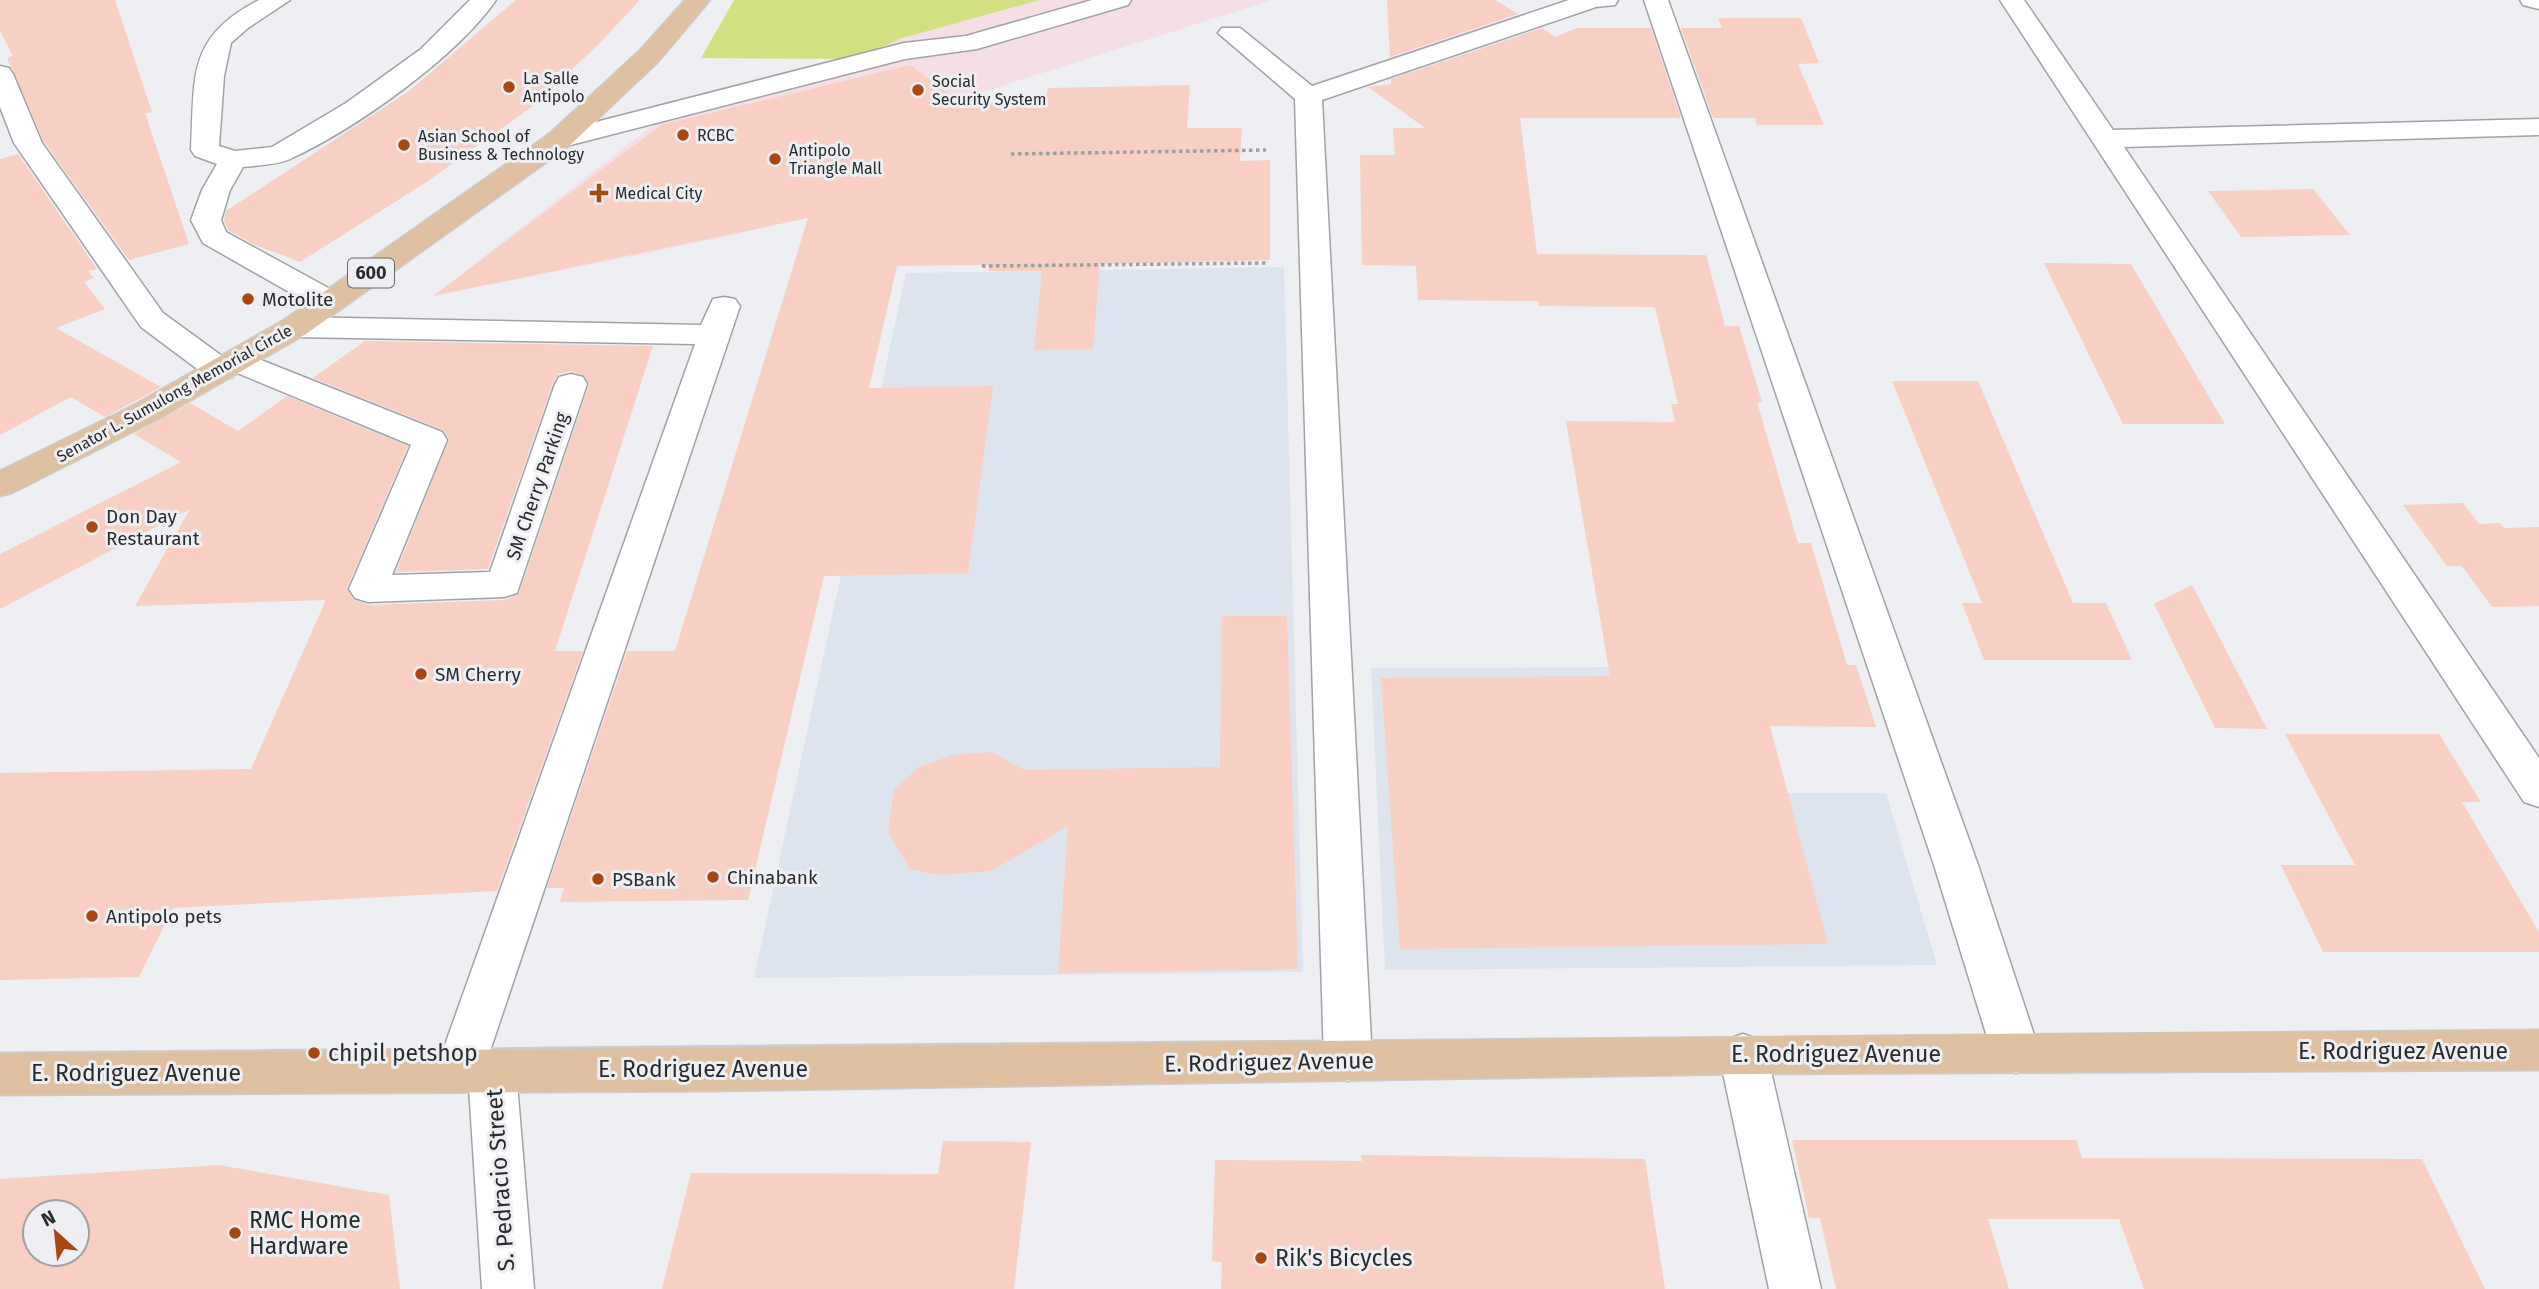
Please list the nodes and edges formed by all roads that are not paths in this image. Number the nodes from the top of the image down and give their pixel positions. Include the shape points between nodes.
1 (278, 0) edge
2 (484, 0) edge
3 (698, 0) edge
4 (1119, 0) edge
5 (1606, 0) edge
6 (1656, 0) edge
7 (2012, 0) edge
8 (2532, 0) edge
9 (2539, 2) edge
10 (1231, 33) dead end
11 (0, 74) edge
12 (1308, 96) junction
13 (2539, 127) edge
14 (2104, 139) junction
15 (559, 140) junction
16 (14, 147) edge
17 (233, 160) junction
18 (330, 302) junction
19 (295, 327) junction
20 (228, 365) junction
21 (571, 384) dead end
22 (0, 485) edge
23 (2539, 791) edge
24 (2539, 1050) edge
25 (2016, 1053) junction
26 (1743, 1054) junction
27 (1348, 1060) junction
28 (476, 1070) junction
29 (0, 1074) edge
30 (508, 1289) edge
31 (1796, 1289) edge

1 - 17 street via 242,20 217,43 205,150
2 - 17 street via 430,55 356,108 279,154
3 - 15 main road, Senator L. Sumulong Memorial Circle / 600 via 649,56
4 - 15 street via 968,44 904,51
5 - 12 street via 1594,0
6 - 25 street via 1956,866
7 - 14 street
8 - 9 street
10 - 12 street
11 - 16 street
12 - 27 street
13 - 14 street
14 - 23 street
15 - 18 main road, Senator L. Sumulong Memorial Circle / 600
16 - 20 street via 152,320
17 - 18 street via 206,220 214,237
18 - 19 main road, Senator L. Sumulong Memorial Circle / 600
19 - 20 main road, Senator L. Sumulong Memorial Circle / 600
19 - 28 street via 719,321
20 - 21 street, SM Cherry Parking via 430,440 368,589 504,584
20 - 22 main road, Senator L. Sumulong Memorial Circle / 600
24 - 25 main road, E. Rodriguez Avenue
25 - 26 main road, E. Rodriguez Avenue
26 - 27 main road, E. Rodriguez Avenue
26 - 31 street
27 - 28 main road, E. Rodriguez Avenue
28 - 29 main road, E. Rodriguez Avenue
28 - 30 street, S. Pedracio Street

